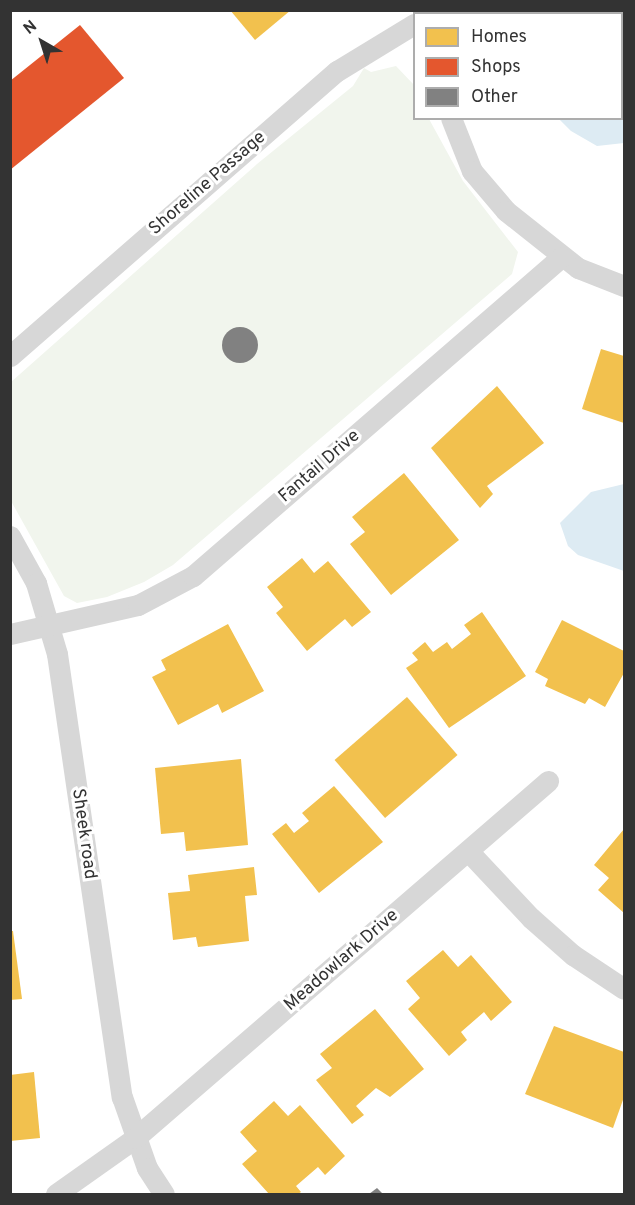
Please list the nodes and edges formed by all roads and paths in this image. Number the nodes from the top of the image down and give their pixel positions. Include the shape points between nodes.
1 (411, 22) edge
2 (452, 120) edge
3 (561, 257) junction
4 (624, 286) edge
5 (10, 356) edge
6 (10, 536) edge
7 (50, 627) junction
8 (10, 634) edge
9 (548, 781) dead end
10 (469, 852) junction
11 (624, 989) edge
12 (135, 1138) junction
13 (56, 1194) edge
14 (164, 1194) edge

1 - 5 street, Shoreline Passage via 337,71
2 - 3 street via 472,171 506,211
3 - 4 street
3 - 7 street, Fantail Drive via 193,576 138,605
6 - 7 street, Sheek road via 36,583
7 - 8 street, Fantail Drive
7 - 12 street, Sheek road via 116,1064
9 - 10 street, Meadowlark Drive
10 - 11 street via 539,926 573,955
10 - 12 street, Meadowlark Drive
12 - 13 street, Meadowlark Drive
12 - 14 street, Sheek road

